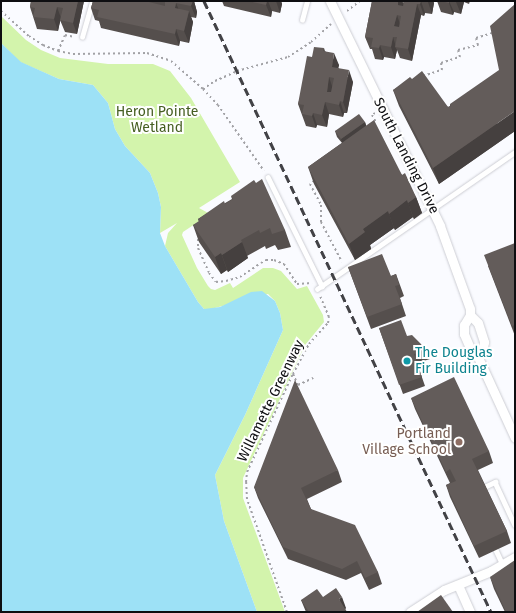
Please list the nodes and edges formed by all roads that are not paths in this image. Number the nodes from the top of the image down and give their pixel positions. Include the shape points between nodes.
1 (92, 1) edge
2 (307, 1) edge
3 (330, 1) edge
4 (302, 20) dead end
5 (82, 38) road end
6 (515, 152) edge
7 (268, 177) road end
8 (432, 209) junction
9 (470, 316) junction
10 (477, 355) junction
11 (515, 438) edge
12 (473, 492) edge
13 (515, 525) edge
14 (496, 550) dead end
15 (515, 557) edge
16 (503, 565) junction
17 (458, 585) junction
18 (410, 612) edge
19 (470, 612) edge

1 - 5 lane
2 - 4 lane
3 - 8 street, South Landing Drive
6 - 8 lane
7 - 8 lane via 320,288
8 - 9 street, South Landing Drive via 470,309
9 - 10 street, South Landing Drive via 466,320 464,331 470,348
9 - 10 street, South Landing Drive via 478,323 484,342
10 - 11 street, South Landing Drive
12 - 13 lane via 495,482
14 - 16 lane
15 - 16 street
16 - 17 street
17 - 18 street via 444,590
17 - 19 street

